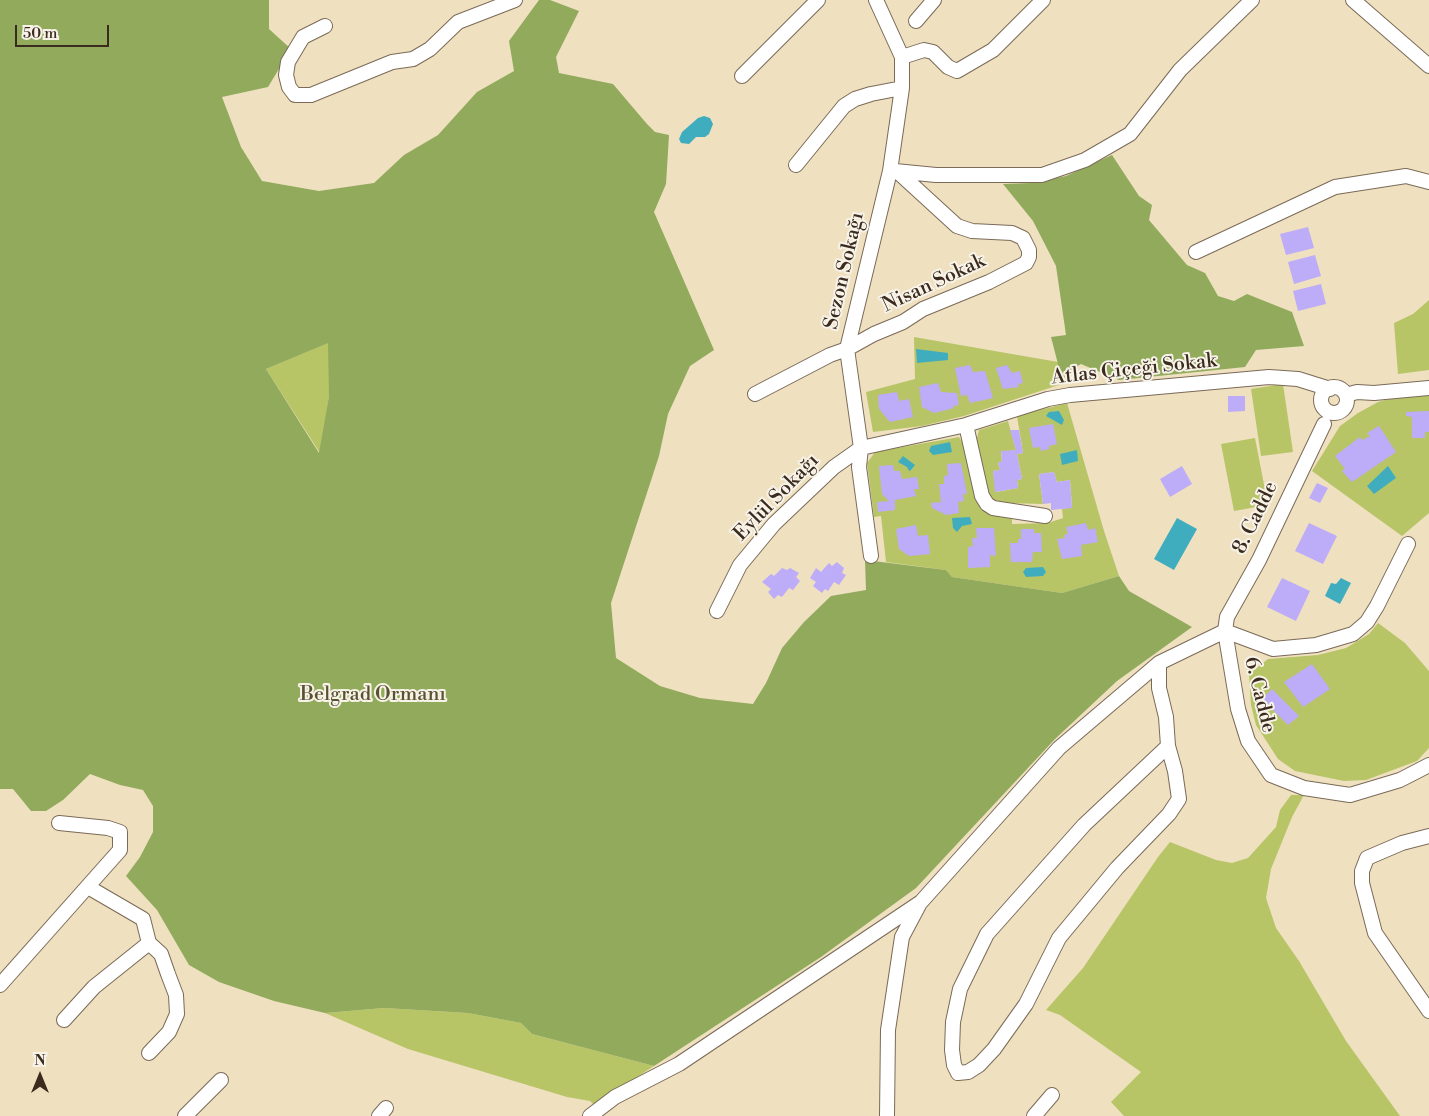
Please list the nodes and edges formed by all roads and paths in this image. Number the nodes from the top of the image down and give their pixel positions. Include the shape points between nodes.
1 (515, 0) edge
2 (818, 0) edge
3 (866, 0) edge
4 (876, 0) edge
5 (934, 0) edge
6 (1043, 0) edge
7 (1251, 0) edge
8 (1353, 0) edge
9 (916, 21) dead end
10 (325, 26) dead end
11 (902, 57) junction
12 (1429, 66) edge
13 (742, 76) dead end
14 (899, 89) junction
15 (796, 165) dead end
16 (894, 171) junction
17 (1429, 182) edge
18 (1196, 252) dead end
19 (848, 349) junction
20 (1298, 379) junction
21 (1429, 388) edge
22 (1330, 389) junction
23 (755, 394) dead end
24 (1322, 404) junction
25 (1344, 404) junction
26 (1324, 424) junction
27 (966, 425) junction
28 (861, 448) junction
29 (1045, 516) dead end
30 (1408, 544) dead end
31 (871, 556) dead end
32 (717, 611) dead end
33 (1225, 631) junction
34 (1159, 663) junction
35 (1168, 746) junction
36 (1429, 765) edge
37 (59, 823) dead end
38 (1429, 836) edge
39 (88, 887) junction
40 (921, 902) junction
41 (149, 942) junction
42 (0, 985) edge
43 (1429, 1011) edge
44 (64, 1020) dead end
45 (148, 1053) dead end
46 (221, 1080) dead end
47 (1052, 1095) dead end
48 (185, 1116) edge
49 (590, 1116) edge
50 (887, 1116) edge
51 (1034, 1116) edge

1 - 10 street via 458,22 430,49 413,59 392,62 311,95 295,95 286,75 288,62 303,37
2 - 13 street
3 - 14 street via 892,44
4 - 11 street, Sezon Sokağı
5 - 9 street
6 - 11 street via 992,50 956,71 933,52 919,51
7 - 16 street via 1180,70 1130,134 1085,160 1042,175 936,175
8 - 12 street
11 - 14 street, Sezon Sokağı
14 - 15 street via 871,94 844,106
14 - 16 street, Sezon Sokağı
16 - 19 street, Sezon Sokağı
16 - 19 street, Nisan Sokak via 956,226 972,231 1012,233 1023,238 1029,257 1026,263 989,282 923,309
17 - 18 street via 1406,176 1335,187
19 - 23 street
19 - 28 street, Sezon Sokağı
20 - 22 street, Atlas Çiçeği Sokak
20 - 24 street via 1313,390
20 - 27 street, Atlas Çiçeği Sokak via 1269,377 1070,394
21 - 25 street via 1357,392
22 - 24 street via 1322,396
22 - 25 street via 1337,388
24 - 25 street via 1330,412
24 - 26 street
25 - 26 street
26 - 33 street, 8. Cadde via 1227,617
27 - 28 street, Atlas Çiçeği Sokak
27 - 29 street via 982,496 987,504 993,508
28 - 31 street, Sezon Sokağı via 859,467
28 - 32 street, Eylül Sokağı via 834,467 774,524 740,566
30 - 33 street via 1372,614 1354,634 1316,645 1273,649
33 - 34 street
33 - 36 street, 6. Cadde via 1238,709 1248,741 1271,775 1304,788 1350,795 1400,780
34 - 35 street via 1159,688
34 - 40 street via 1059,748
35 - 35 street via 1179,799 1059,938 1026,1004 994,1049 979,1065 968,1072 958,1072 952,1050 953,1022 960,989 987,934 1084,825
37 - 39 street via 120,832 120,850
38 - 43 street via 1367,858 1362,871 1362,883 1376,933
39 - 41 street via 143,919
39 - 42 street
40 - 49 street via 679,1064 615,1097
40 - 50 street via 902,937 888,1030
41 - 44 street via 94,987
41 - 45 street via 166,967 176,996 177,1014 169,1032
46 - 48 street
47 - 51 street

